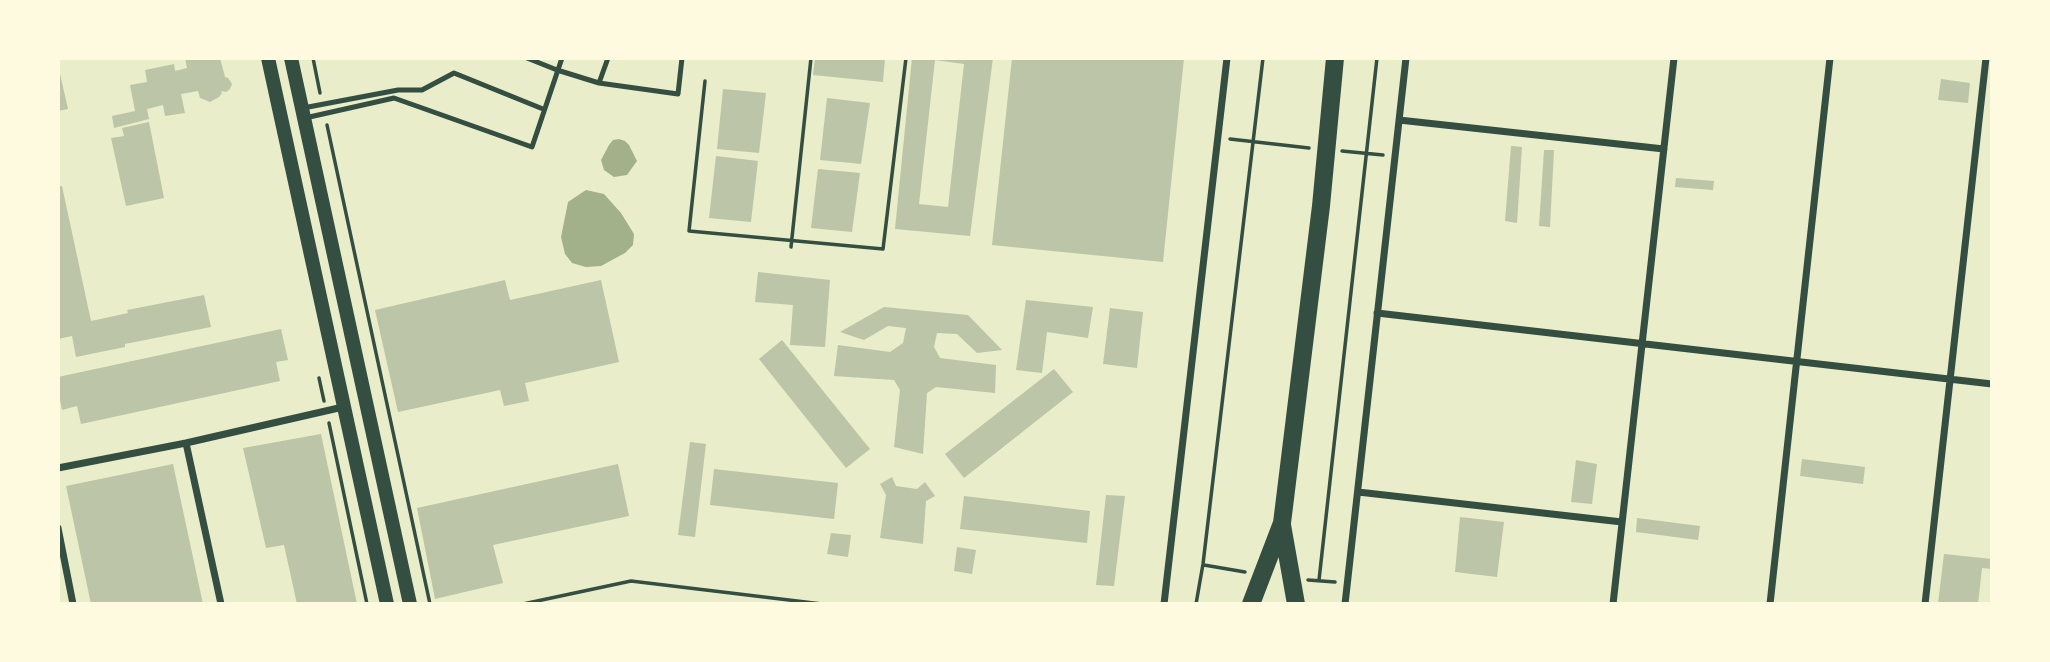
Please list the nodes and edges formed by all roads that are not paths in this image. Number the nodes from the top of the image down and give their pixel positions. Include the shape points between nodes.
1 (268, 58) edge
2 (292, 58) edge
3 (527, 58) edge
4 (562, 58) edge
5 (608, 58) edge
6 (682, 58) edge
7 (1227, 58) edge
8 (1335, 58) edge
9 (1406, 58) edge
10 (1674, 58) edge
11 (1830, 58) edge
12 (1986, 58) edge
13 (557, 70) junction
14 (599, 83) junction
15 (543, 109) junction
16 (304, 113) junction
17 (1399, 120) junction
18 (1664, 149) junction
19 (1377, 313) junction
20 (1642, 344) junction
21 (1797, 361) junction
22 (1950, 379) junction
23 (1992, 384) edge
24 (344, 407) junction
25 (186, 443) junction
26 (58, 468) edge
27 (1358, 492) junction
28 (1622, 522) junction
29 (1282, 523) junction
30 (58, 528) edge
31 (73, 604) edge
32 (221, 604) edge
33 (387, 604) edge
34 (410, 604) edge
35 (1164, 604) edge
36 (1251, 604) edge
37 (1296, 604) edge
38 (1345, 604) edge
39 (1613, 604) edge
40 (1770, 604) edge
41 (1924, 604) edge

1 - 24 main road
2 - 16 main road
3 - 13 lane
4 - 13 lane
5 - 14 lane
6 - 14 lane via 678,94
7 - 35 street
8 - 29 main road
9 - 17 street
10 - 18 street
11 - 21 street
12 - 22 street
13 - 14 lane
13 - 15 lane
15 - 16 lane via 454,73 422,90 323,104
15 - 16 lane via 532,146 394,98
16 - 34 main road
17 - 18 street
17 - 19 street
18 - 20 street
19 - 20 street
19 - 27 street
20 - 21 street
20 - 28 street
21 - 22 street
21 - 40 street
22 - 23 street
22 - 41 street
24 - 25 street
24 - 33 main road
25 - 26 street
25 - 32 street
27 - 28 street
27 - 38 street
28 - 39 street
29 - 36 main road
29 - 37 main road
30 - 31 street

